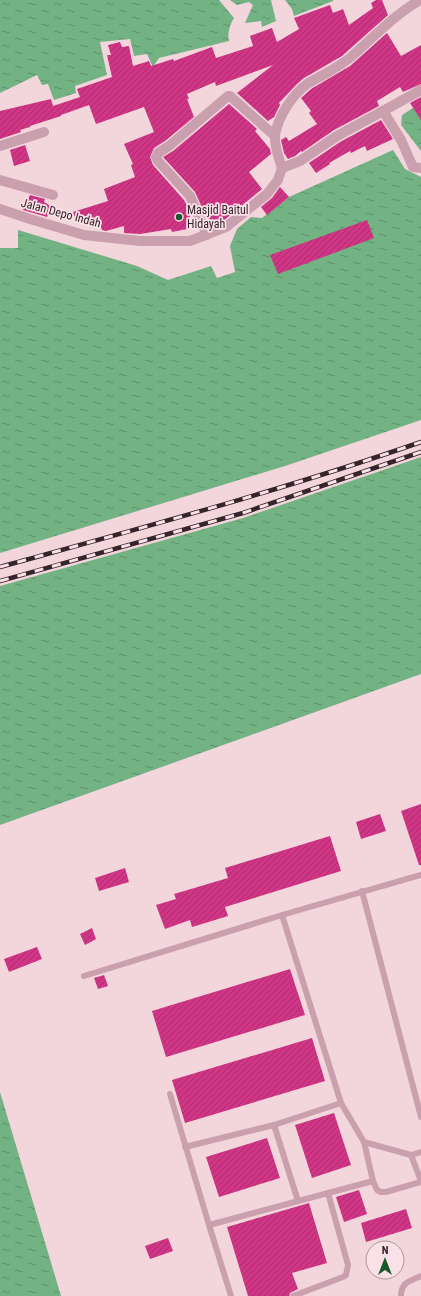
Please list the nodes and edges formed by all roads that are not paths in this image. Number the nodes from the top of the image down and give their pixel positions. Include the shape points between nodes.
1 (420, 0) edge
2 (421, 90) edge
3 (384, 111) junction
4 (44, 132) dead end
5 (275, 136) junction
6 (0, 146) edge
7 (282, 168) junction
8 (421, 168) edge
9 (0, 180) edge
10 (53, 195) dead end
11 (0, 208) edge
12 (207, 235) junction
13 (421, 875) edge
14 (362, 892) junction
15 (282, 915) junction
16 (84, 976) dead end
17 (170, 1094) dead end
18 (342, 1103) junction
19 (421, 1117) edge
20 (274, 1125) junction
21 (364, 1142) junction
22 (185, 1147) junction
23 (421, 1152) edge
24 (411, 1155) junction
25 (373, 1181) junction
26 (421, 1182) edge
27 (328, 1193) junction
28 (298, 1201) junction
29 (209, 1225) junction
30 (421, 1276) edge
31 (231, 1296) edge
32 (293, 1296) edge
33 (401, 1296) edge

1 - 5 street via 399,14 341,64 296,95 282,116
2 - 3 street
3 - 7 street via 336,136 300,161
3 - 8 street via 413,167
4 - 6 street
5 - 7 street
5 - 12 street via 228,96 158,153 158,161 190,196
7 - 12 street, Jalan Depo Indah via 278,180 267,194 226,227
9 - 10 street
11 - 12 street, Jalan Depo Indah via 84,235 140,241 190,241
13 - 14 lane
14 - 15 lane
14 - 19 lane
15 - 16 lane
15 - 18 lane
17 - 22 lane
18 - 20 lane
18 - 21 lane
20 - 22 lane
20 - 28 lane
21 - 24 lane
21 - 25 lane
22 - 29 lane
23 - 24 lane
24 - 26 lane
25 - 26 lane via 377,1190 381,1192
25 - 27 lane
27 - 28 lane
27 - 32 lane via 348,1265 347,1272 343,1277
28 - 29 lane
29 - 31 lane
30 - 33 lane via 404,1284

